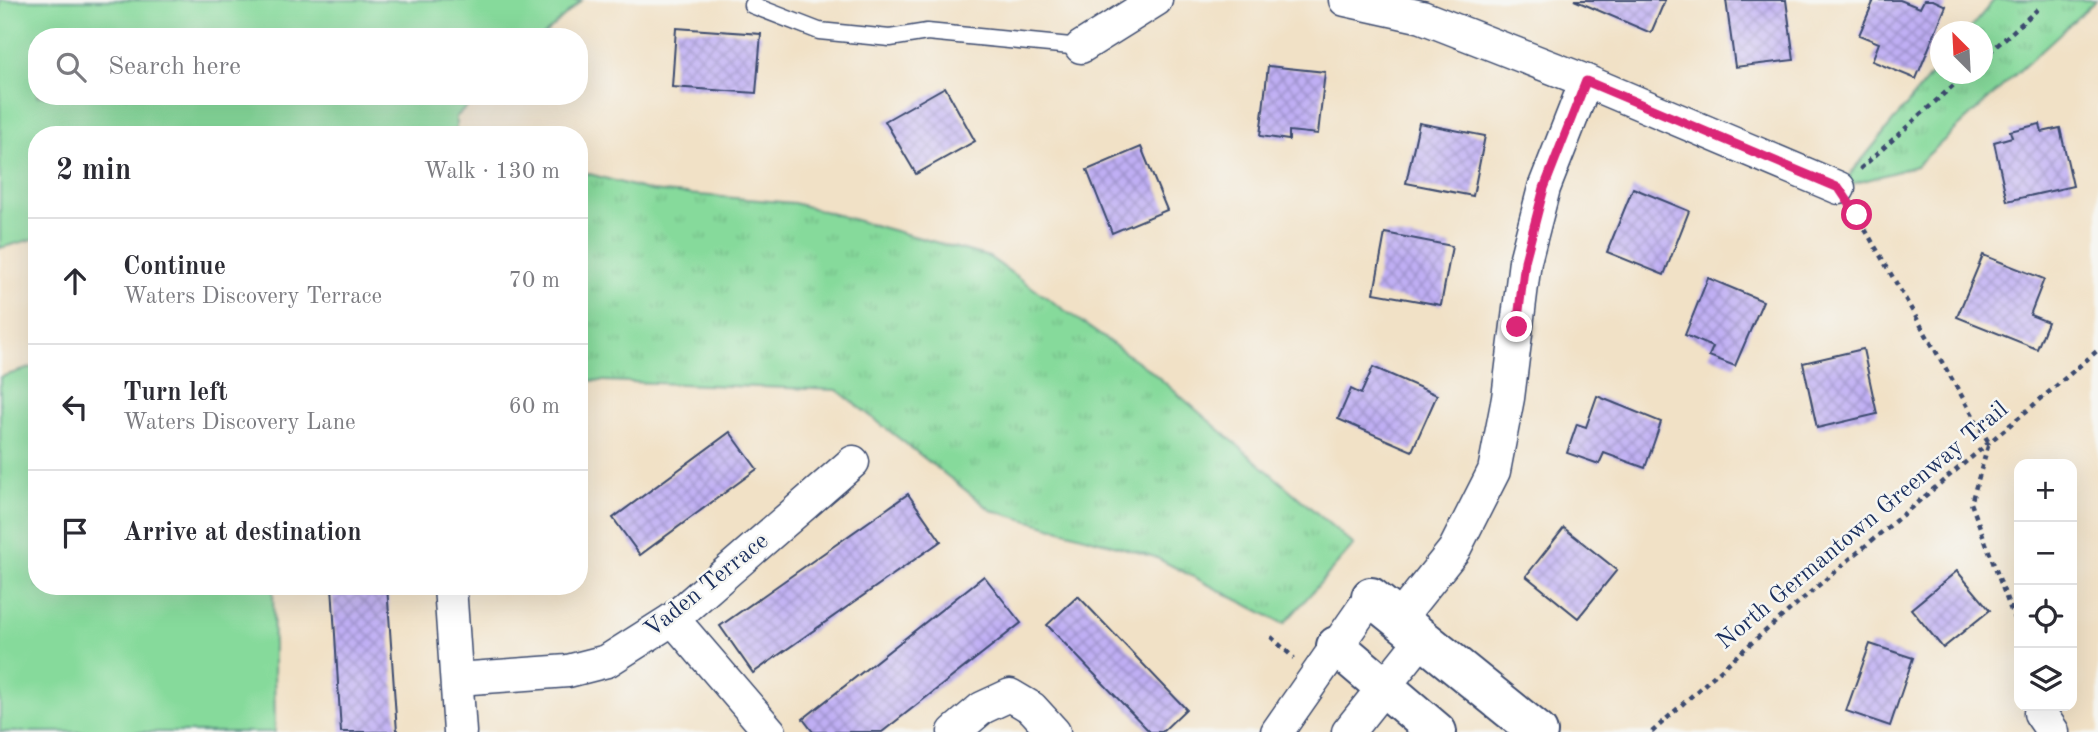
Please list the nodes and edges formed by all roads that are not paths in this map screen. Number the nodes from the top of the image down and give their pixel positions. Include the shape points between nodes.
1 (1156, 0) edge
2 (1345, 0) edge
3 (752, 5) dead end
4 (1081, 47) joint
5 (1586, 81) junction
6 (1839, 188) road end
7 (853, 462) dead end
8 (451, 595) edge
9 (1397, 618) junction
10 (673, 620) junction
11 (1336, 646) junction
12 (457, 679) junction
13 (1383, 685) junction
14 (460, 732) edge
15 (770, 732) edge
16 (954, 732) edge
17 (1054, 732) edge
18 (1277, 732) edge
19 (1348, 732) edge
20 (1437, 732) edge
21 (1538, 732) edge

1 - 4 street
2 - 5 street via 1422,17
3 - 4 lane via 819,31 890,38 927,32
5 - 6 street
5 - 9 street via 1544,188 1525,261 1494,471 1454,550
7 - 10 street, Vaden Terrace
8 - 12 street
9 - 11 street
9 - 13 street
9 - 21 street
10 - 12 street, Vaden Terrace via 607,660 568,671
10 - 15 street
11 - 13 street
11 - 18 street
12 - 14 street
13 - 19 street
13 - 20 street
16 - 17 street via 982,708 1010,695 1032,708

